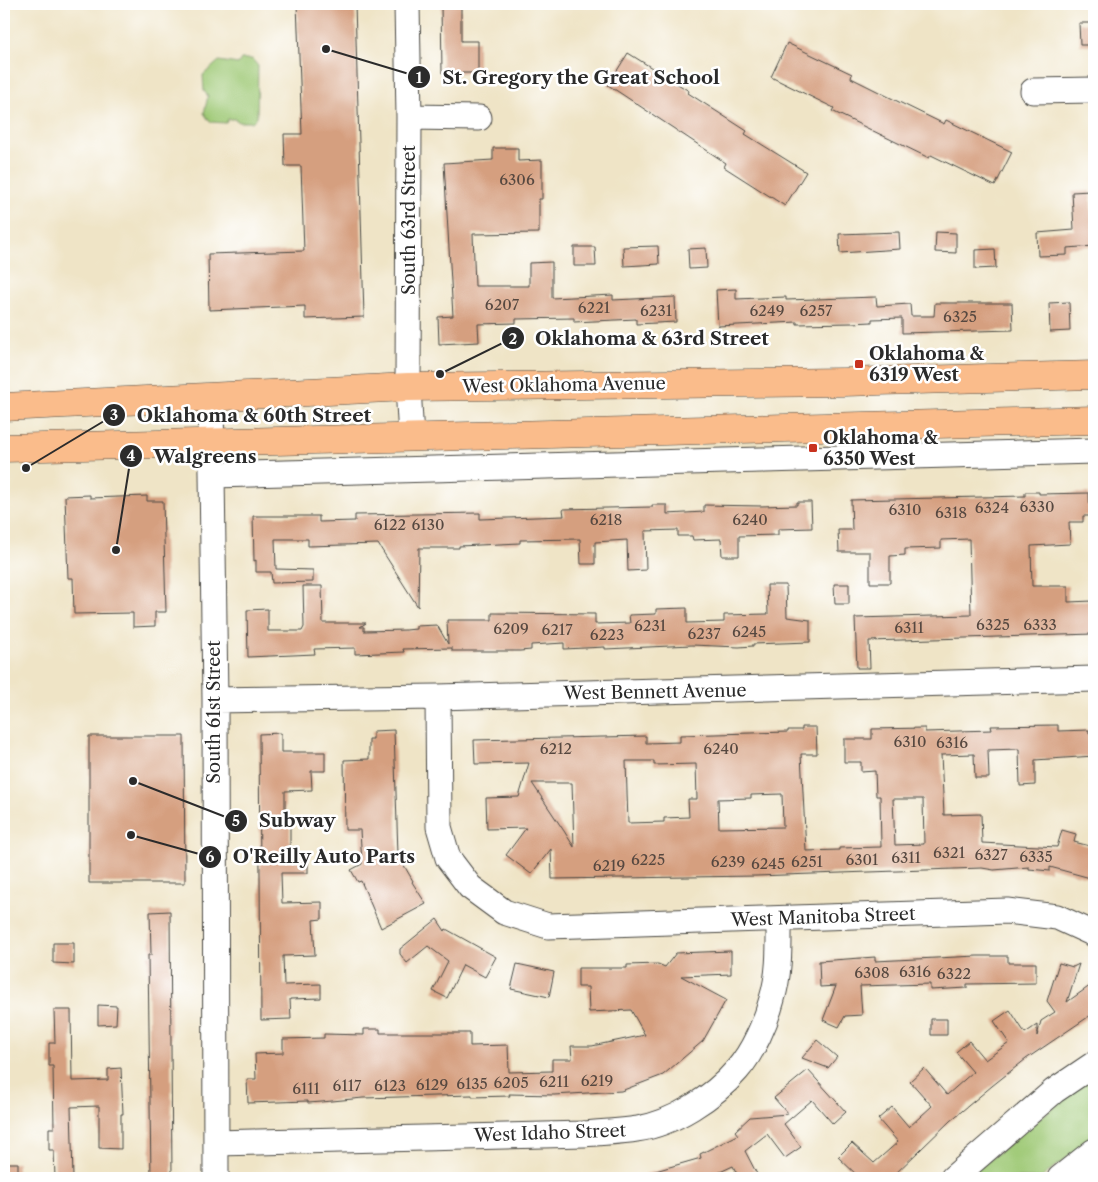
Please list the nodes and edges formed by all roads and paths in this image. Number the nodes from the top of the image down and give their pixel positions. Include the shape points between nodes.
1 (407, 4) edge
2 (1094, 90) edge
3 (1033, 91) dead end
4 (409, 117) junction
5 (479, 118) dead end
6 (1094, 376) edge
7 (408, 387) junction
8 (211, 396) junction
9 (4, 407) edge
10 (1094, 420) edge
11 (411, 436) junction
12 (212, 444) junction
13 (4, 448) edge
14 (1094, 451) edge
15 (213, 475) junction
16 (1094, 679) edge
17 (438, 698) junction
18 (215, 700) junction
19 (779, 919) junction
20 (1094, 934) edge
21 (1094, 1064) edge
22 (216, 1143) junction
23 (1094, 1151) edge
24 (216, 1178) edge
25 (953, 1178) edge
26 (1060, 1178) edge

1 - 4 street, South 63rd Street
2 - 3 street
4 - 5 street
4 - 7 street, South 63rd Street
6 - 7 main road, West Oklahoma Avenue
7 - 8 main road, West Oklahoma Avenue
7 - 11 street, South 63rd Street
8 - 9 main road, West Oklahoma Avenue
8 - 12 street, South 61st Street
10 - 11 main road
11 - 12 main road
12 - 13 main road
12 - 15 street, South 61st Street
14 - 15 street
15 - 18 street, South 61st Street
16 - 17 street, West Bennett Avenue
17 - 18 street, West Bennett Avenue
17 - 19 street, West Manitoba Street via 439,827 448,858 470,887 504,912 548,926
18 - 22 street, South 61st Street
19 - 20 street, West Manitoba Street via 1007,911 1057,917
19 - 22 street, West Idaho Street via 779,959 772,999 756,1039 738,1070 682,1114 638,1129 584,1134
21 - 25 street via 1054,1091
22 - 24 street, South 61st Street
23 - 26 street

